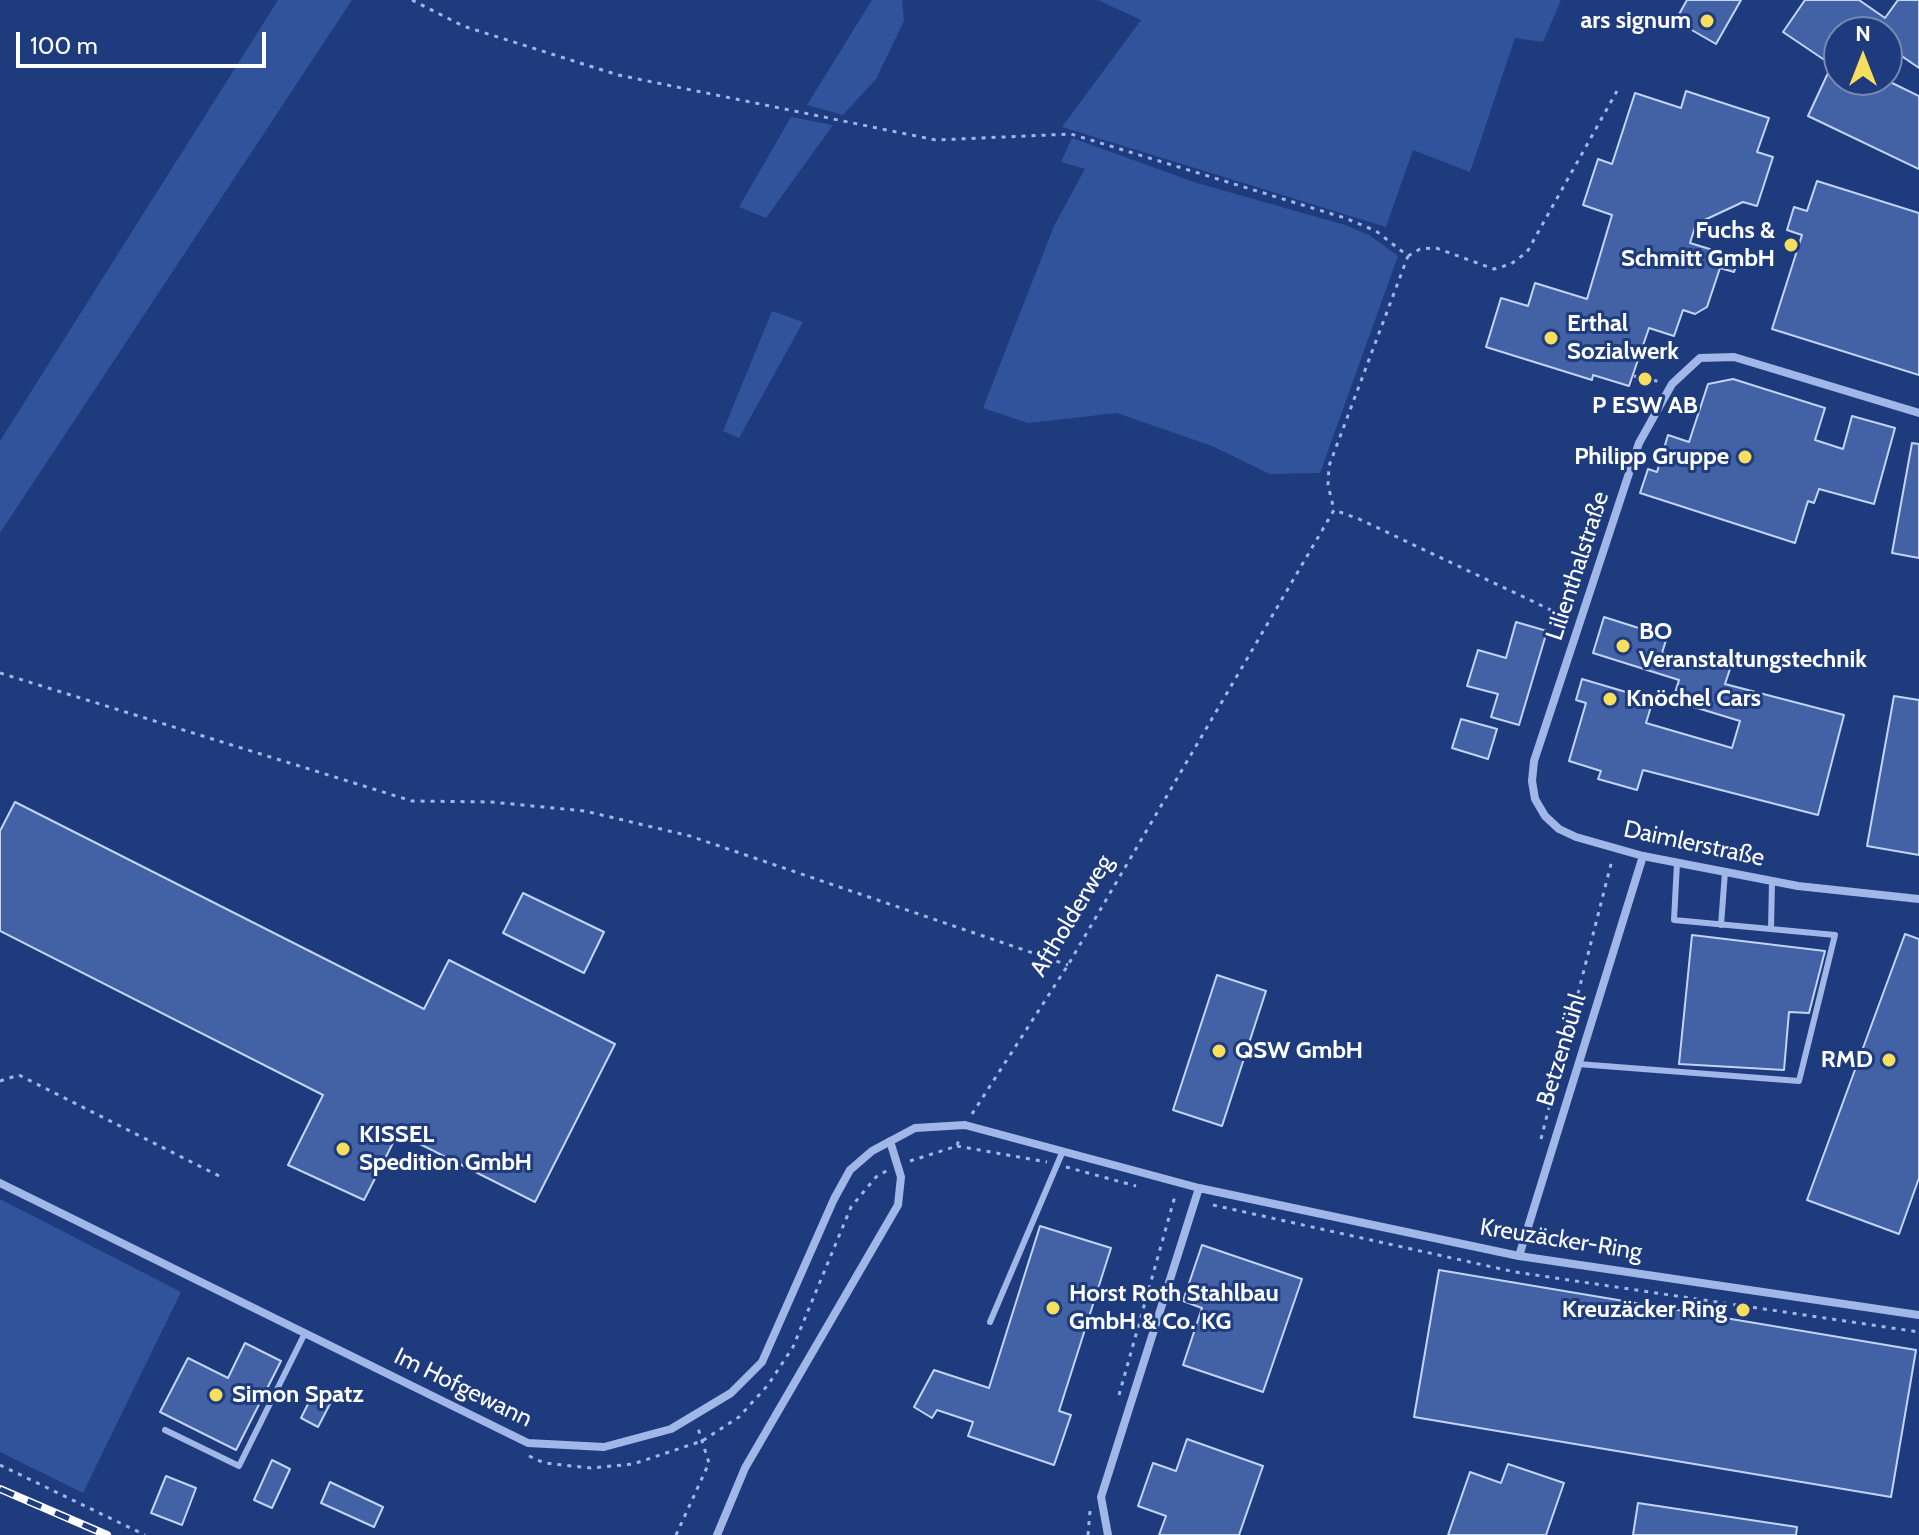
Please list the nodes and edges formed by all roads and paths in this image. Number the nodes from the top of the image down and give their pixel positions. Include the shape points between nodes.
1 (412, 0) edge
2 (1617, 91) dead end
3 (1408, 256) junction
4 (1634, 376) dead end
5 (1672, 384) junction
6 (1919, 413) edge
7 (1334, 510) junction
8 (1580, 624) junction
9 (0, 673) edge
10 (1541, 744) joint
11 (1615, 848) junction
12 (1643, 856) junction
13 (1677, 863) junction
14 (1725, 872) junction
15 (1772, 881) junction
16 (1919, 899) edge
17 (1721, 925) junction
18 (1771, 929) junction
19 (1068, 965) junction
20 (1578, 1064) junction
21 (0, 1081) edge
22 (965, 1125) junction
23 (890, 1141) junction
24 (1539, 1145) dead end
25 (1062, 1153) junction
26 (898, 1165) junction
27 (221, 1177) dead end
28 (0, 1183) edge
29 (1199, 1188) junction
30 (1175, 1196) dead end
31 (1519, 1256) junction
32 (1919, 1315) edge
33 (990, 1322) dead end
34 (305, 1333) junction
35 (1116, 1405) dead end
36 (695, 1417) junction
37 (165, 1430) dead end
38 (702, 1441) junction
39 (522, 1453) dead end
40 (0, 1465) edge
41 (1091, 1501) dead end
42 (145, 1535) edge
43 (676, 1535) edge
44 (717, 1535) edge
45 (1088, 1535) edge
46 (1108, 1535) edge

1 - 3 path via 463,26 618,75 767,108 936,140 1071,134 1345,218 1376,231
2 - 3 path via 1527,252 1494,269 1436,248
3 - 7 path via 1329,466
4 - 5 path
5 - 6 street, Lilienthalstraße via 1700,358 1734,357
5 - 8 street, Lilienthalstraße via 1639,443
7 - 8 path
7 - 19 path, Aftholderweg
8 - 10 street, Lilienthalstraße
9 - 19 path via 412,801 585,811 690,836
10 - 11 street, Daimlerstraße via 1532,781 1545,816 1576,837
11 - 12 street, Daimlerstraße
11 - 24 path
12 - 13 street, Daimlerstraße
12 - 20 street, Betzenbühl
13 - 14 street, Daimlerstraße
13 - 17 lane via 1674,920
14 - 15 street, Daimlerstraße
14 - 17 lane
15 - 16 street, Daimlerstraße
15 - 18 lane
17 - 18 lane
18 - 20 lane via 1835,935 1799,1081
19 - 22 path, Aftholderweg
20 - 31 street, Betzenbühl
21 - 27 path via 19,1075
22 - 23 street via 915,1128
22 - 25 street, Kreuzäcker-Ring
22 - 26 path, Aftholderweg via 957,1146
23 - 26 street
23 - 36 street, Im Hofgewann via 850,1170 762,1362 731,1393
25 - 29 street, Kreuzäcker-Ring
25 - 33 lane
26 - 38 path via 876,1177 851,1207 793,1347 768,1385 739,1417
26 - 44 street via 898,1205 745,1468
28 - 34 street, Im Hofgewann
29 - 31 street, Kreuzäcker-Ring
29 - 46 street via 1101,1497
30 - 35 path
31 - 32 street, Kreuzäcker-Ring
34 - 36 street, Im Hofgewann via 528,1443 604,1447
34 - 37 lane via 239,1466
36 - 38 path
38 - 39 path via 633,1464 591,1468 544,1463
38 - 43 path via 709,1463
40 - 42 path
41 - 45 path

